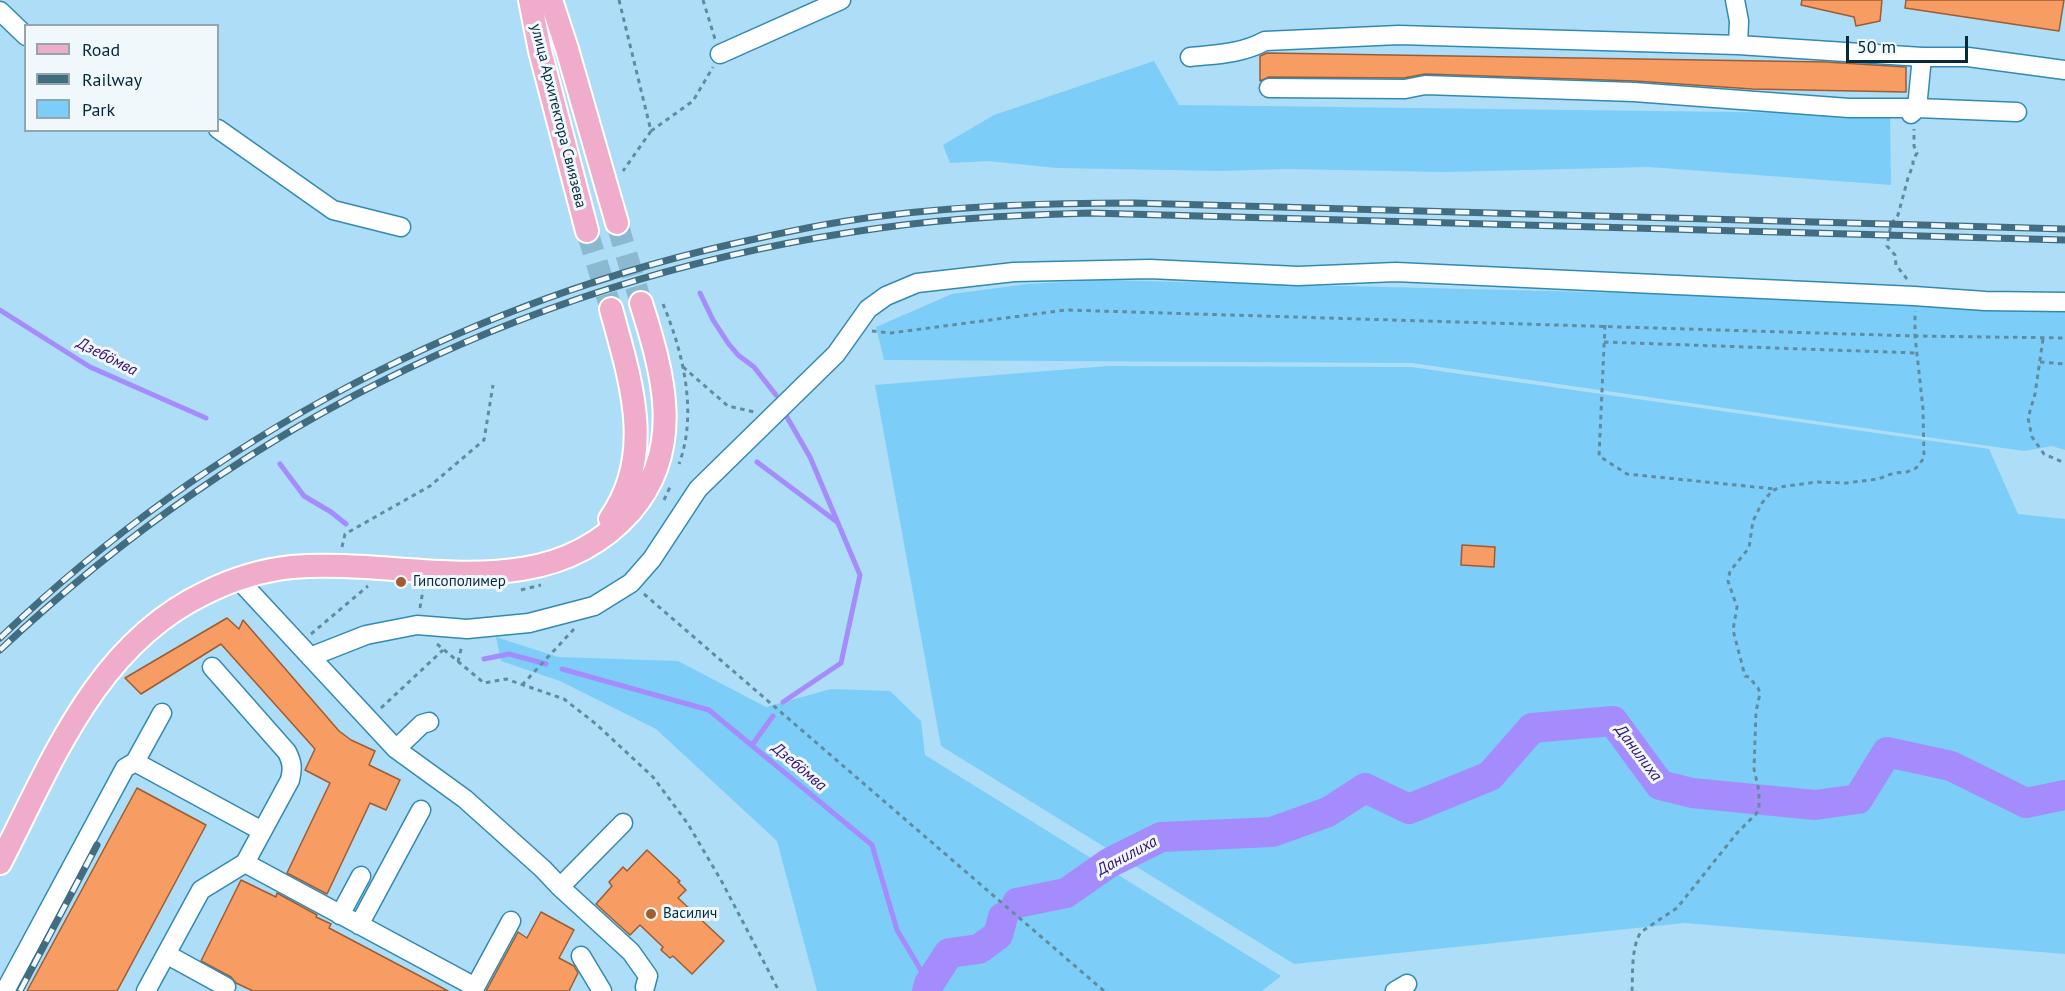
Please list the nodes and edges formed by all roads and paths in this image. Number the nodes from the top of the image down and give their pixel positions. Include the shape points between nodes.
1 (530, 0) edge
2 (551, 0) edge
3 (619, 0) edge
4 (702, 0) edge
5 (841, 0) edge
6 (1735, 0) edge
7 (0, 11) edge
8 (24, 34) edge
9 (1738, 45) junction
10 (720, 54) junction
11 (1190, 57) dead end
12 (1922, 57) junction
13 (2065, 70) edge
14 (1269, 88) dead end
15 (1914, 111) junction
16 (2017, 112) dead end
17 (219, 130) edge
18 (651, 130) junction
19 (623, 171) dead end
20 (617, 223) tunnel mouth
21 (401, 227) dead end
22 (587, 231) tunnel mouth
23 (1895, 255) dead end
24 (2065, 302) edge
25 (652, 303) joint
26 (1915, 304) dead end
27 (611, 309) tunnel mouth
28 (1605, 325) junction
29 (853, 329) junction
30 (1915, 336) junction
31 (2065, 338) edge
32 (2043, 339) junction
33 (1604, 342) junction
34 (1917, 353) junction
35 (2040, 362) junction
36 (2065, 364) edge
37 (683, 367) junction
38 (493, 385) dead end
39 (771, 416) junction
40 (2065, 463) edge
41 (675, 474) dead end
42 (671, 485) dead end
43 (1776, 489) junction
44 (661, 503) dead end
45 (580, 551) junction
46 (338, 566) junction
47 (239, 580) junction
48 (550, 582) dead end
49 (632, 583) junction
50 (358, 585) dead end
51 (413, 588) dead end
52 (423, 589) dead end
53 (518, 590) dead end
54 (594, 606) junction
55 (417, 625) junction
56 (443, 650) junction
57 (304, 651) junction
58 (212, 667) dead end
59 (522, 685) junction
60 (162, 713) dead end
61 (369, 720) junction
62 (429, 722) dead end
63 (396, 749) junction
64 (135, 762) junction
65 (421, 810) dead end
66 (622, 823) dead end
67 (262, 831) junction
68 (0, 863) edge
69 (245, 863) junction
70 (361, 876) dead end
71 (560, 887) junction
72 (340, 915) junction
73 (511, 921) dead end
74 (359, 925) junction
75 (166, 954) junction
76 (581, 956) dead end
77 (226, 987) dead end
78 (645, 987) dead end
79 (474, 989) edge
80 (5, 991) edge
81 (147, 991) edge
82 (603, 991) edge
83 (778, 991) edge
84 (1104, 991) edge
85 (1632, 991) edge

1 - 22 main road, улица Архитектора Свиязева
2 - 20 main road, улица Архитектора Свиязева
3 - 18 path
4 - 10 path
5 - 10 lane
6 - 9 lane
7 - 8 lane
9 - 11 lane via 1399,35 1265,41 1233,53
9 - 12 lane
10 - 18 path via 693,101
12 - 13 lane via 1968,57
12 - 15 lane
14 - 15 lane via 1405,89 1425,85 1634,92
15 - 16 lane
15 - 23 path via 1917,153 1887,246
17 - 21 lane via 333,210
18 - 19 path
24 - 29 lane via 1396,272 1298,276 1128,269 1014,272 917,283 886,296 868,309
25 - 37 path via 670,321
25 - 45 main road via 665,402 658,462 641,498 615,526
26 - 30 path
27 - 45 main road via 637,421 635,462 620,504 600,533
28 - 29 path via 1066,310 891,333
28 - 30 path
28 - 33 path
29 - 39 lane via 836,354
30 - 32 path
30 - 34 path
31 - 32 path
32 - 35 path
33 - 34 path
33 - 43 path via 1599,456 1627,474
34 - 43 path via 1925,441 1924,458 1916,468 1878,479
35 - 36 path
35 - 40 path via 2028,418 2032,437 2044,454
37 - 39 path via 728,406
37 - 41 path via 688,407 684,452
38 - 46 path via 484,440 430,486 345,534
39 - 49 lane via 698,489
42 - 44 path
43 - 85 path via 1762,503 1753,522 1749,548 1730,571 1728,581 1737,607 1733,630 1745,676 1760,693 1754,769 1759,808 1677,908 1638,936
45 - 46 main road via 522,570 482,573
46 - 47 main road via 291,567
47 - 57 lane
47 - 68 main road via 204,593 179,608 127,648 69,729
48 - 53 path
49 - 54 lane
49 - 84 path
50 - 57 path via 370,585
51 - 52 path
54 - 55 lane via 529,623 467,629
54 - 59 path
55 - 56 path
55 - 57 lane
56 - 59 path via 484,683 506,680
56 - 61 path
57 - 61 lane
58 - 67 lane via 292,761 290,780
59 - 83 path via 572,704 653,777 717,872
60 - 64 lane
61 - 63 lane
62 - 63 lane
63 - 71 lane via 465,799
64 - 67 lane
64 - 80 lane via 125,768
65 - 74 lane
66 - 71 lane
67 - 69 lane
69 - 72 lane
69 - 75 lane via 201,890
70 - 72 lane
71 - 78 lane via 631,952 648,976
72 - 74 lane
73 - 79 lane
74 - 79 lane
75 - 77 lane
75 - 81 lane
76 - 82 lane

